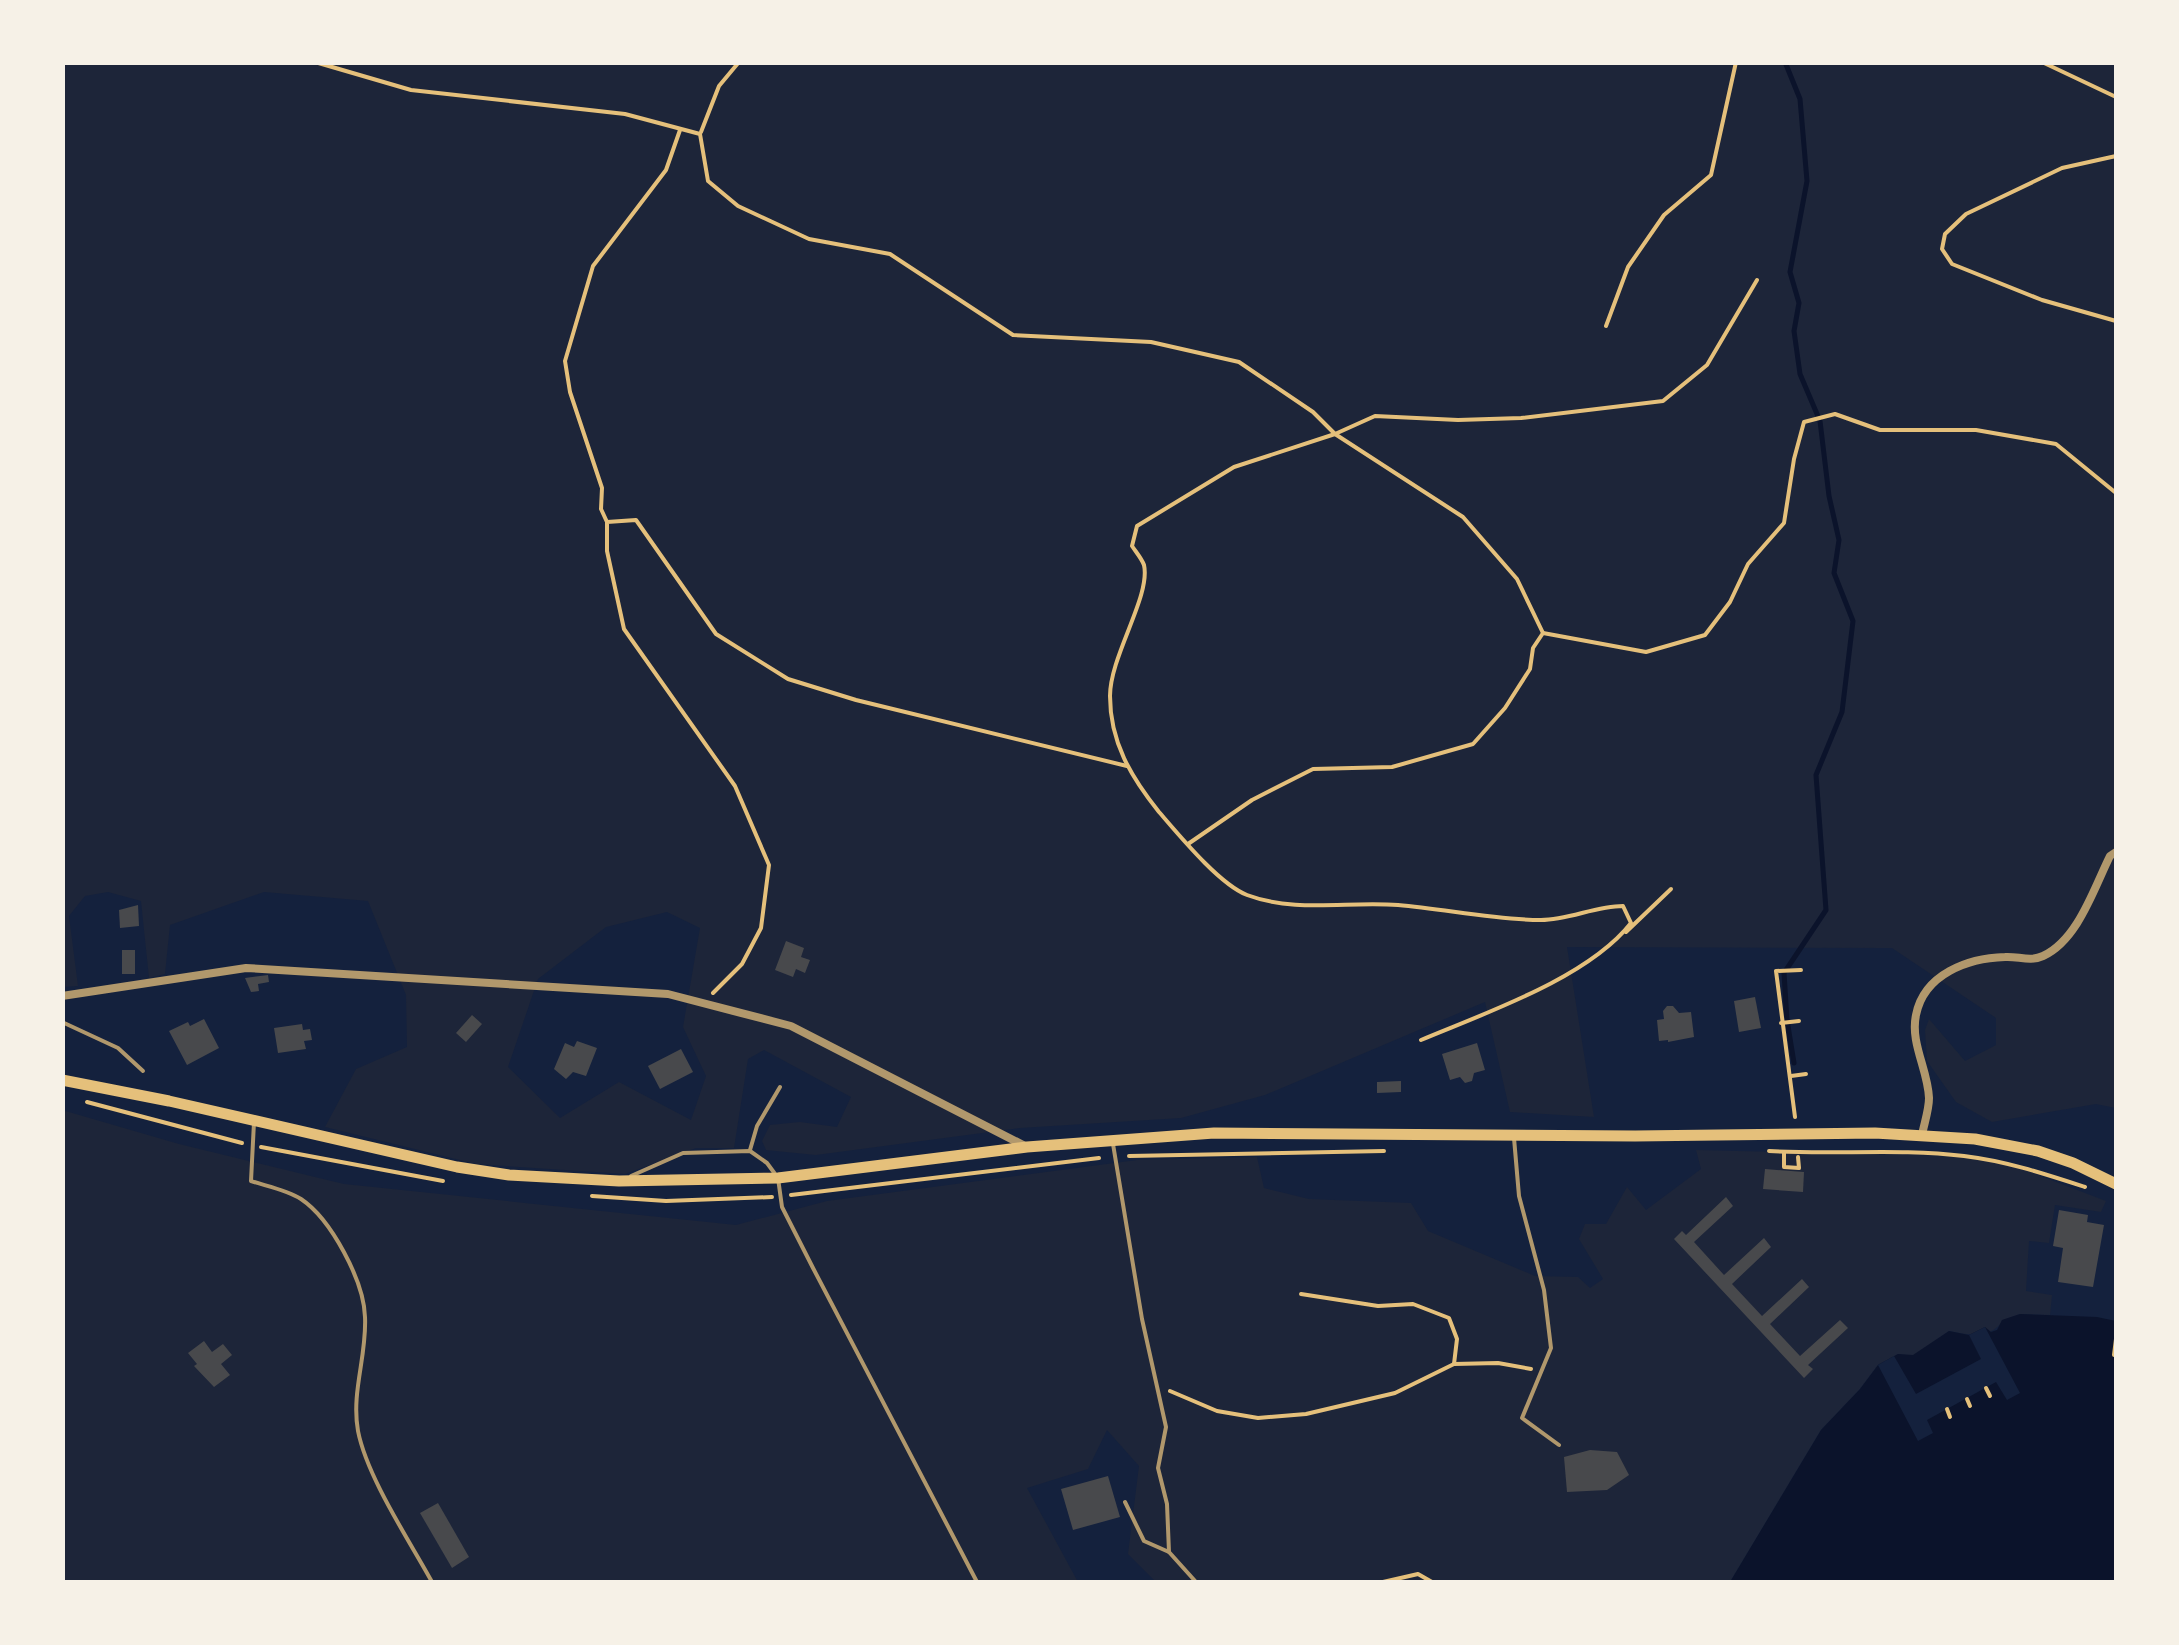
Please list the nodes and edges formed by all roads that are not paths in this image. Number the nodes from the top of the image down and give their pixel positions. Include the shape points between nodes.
1 (2116, 852) edge
2 (62, 996) edge
3 (62, 1022) edge
4 (143, 1071) dead end
5 (62, 1080) edge
6 (780, 1087) dead end
7 (254, 1122) junction
8 (1514, 1135) junction
9 (1922, 1136) junction
10 (1112, 1140) junction
11 (1027, 1147) junction
12 (750, 1151) junction
13 (778, 1178) junction
14 (619, 1181) junction
15 (2116, 1184) edge
16 (1559, 1445) dead end
17 (1125, 1502) dead end
18 (1169, 1552) junction
19 (432, 1582) edge
20 (977, 1582) edge
21 (1196, 1582) edge

1 - 9 street via 2066,938 2044,955 1960,965 1943,972 1924,996 1916,1014 1929,1097
2 - 11 street via 246,968 668,994 791,1026
3 - 4 lane via 118,1048
5 - 7 main road
6 - 12 lane
7 - 14 main road via 457,1167
7 - 19 lane via 250,1181 298,1196 318,1212 355,1276 366,1319 355,1389 358,1432
8 - 9 main road
8 - 10 main road via 1214,1133
8 - 16 lane via 1519,1196 1544,1290 1550,1348 1522,1418
9 - 15 main road via 2038,1151
10 - 11 main road
10 - 18 lane via 1166,1427 1158,1468
11 - 13 main road
12 - 13 lane
12 - 14 lane via 683,1153
13 - 14 main road
13 - 20 lane via 782,1207
17 - 18 lane via 1144,1541
18 - 21 lane

